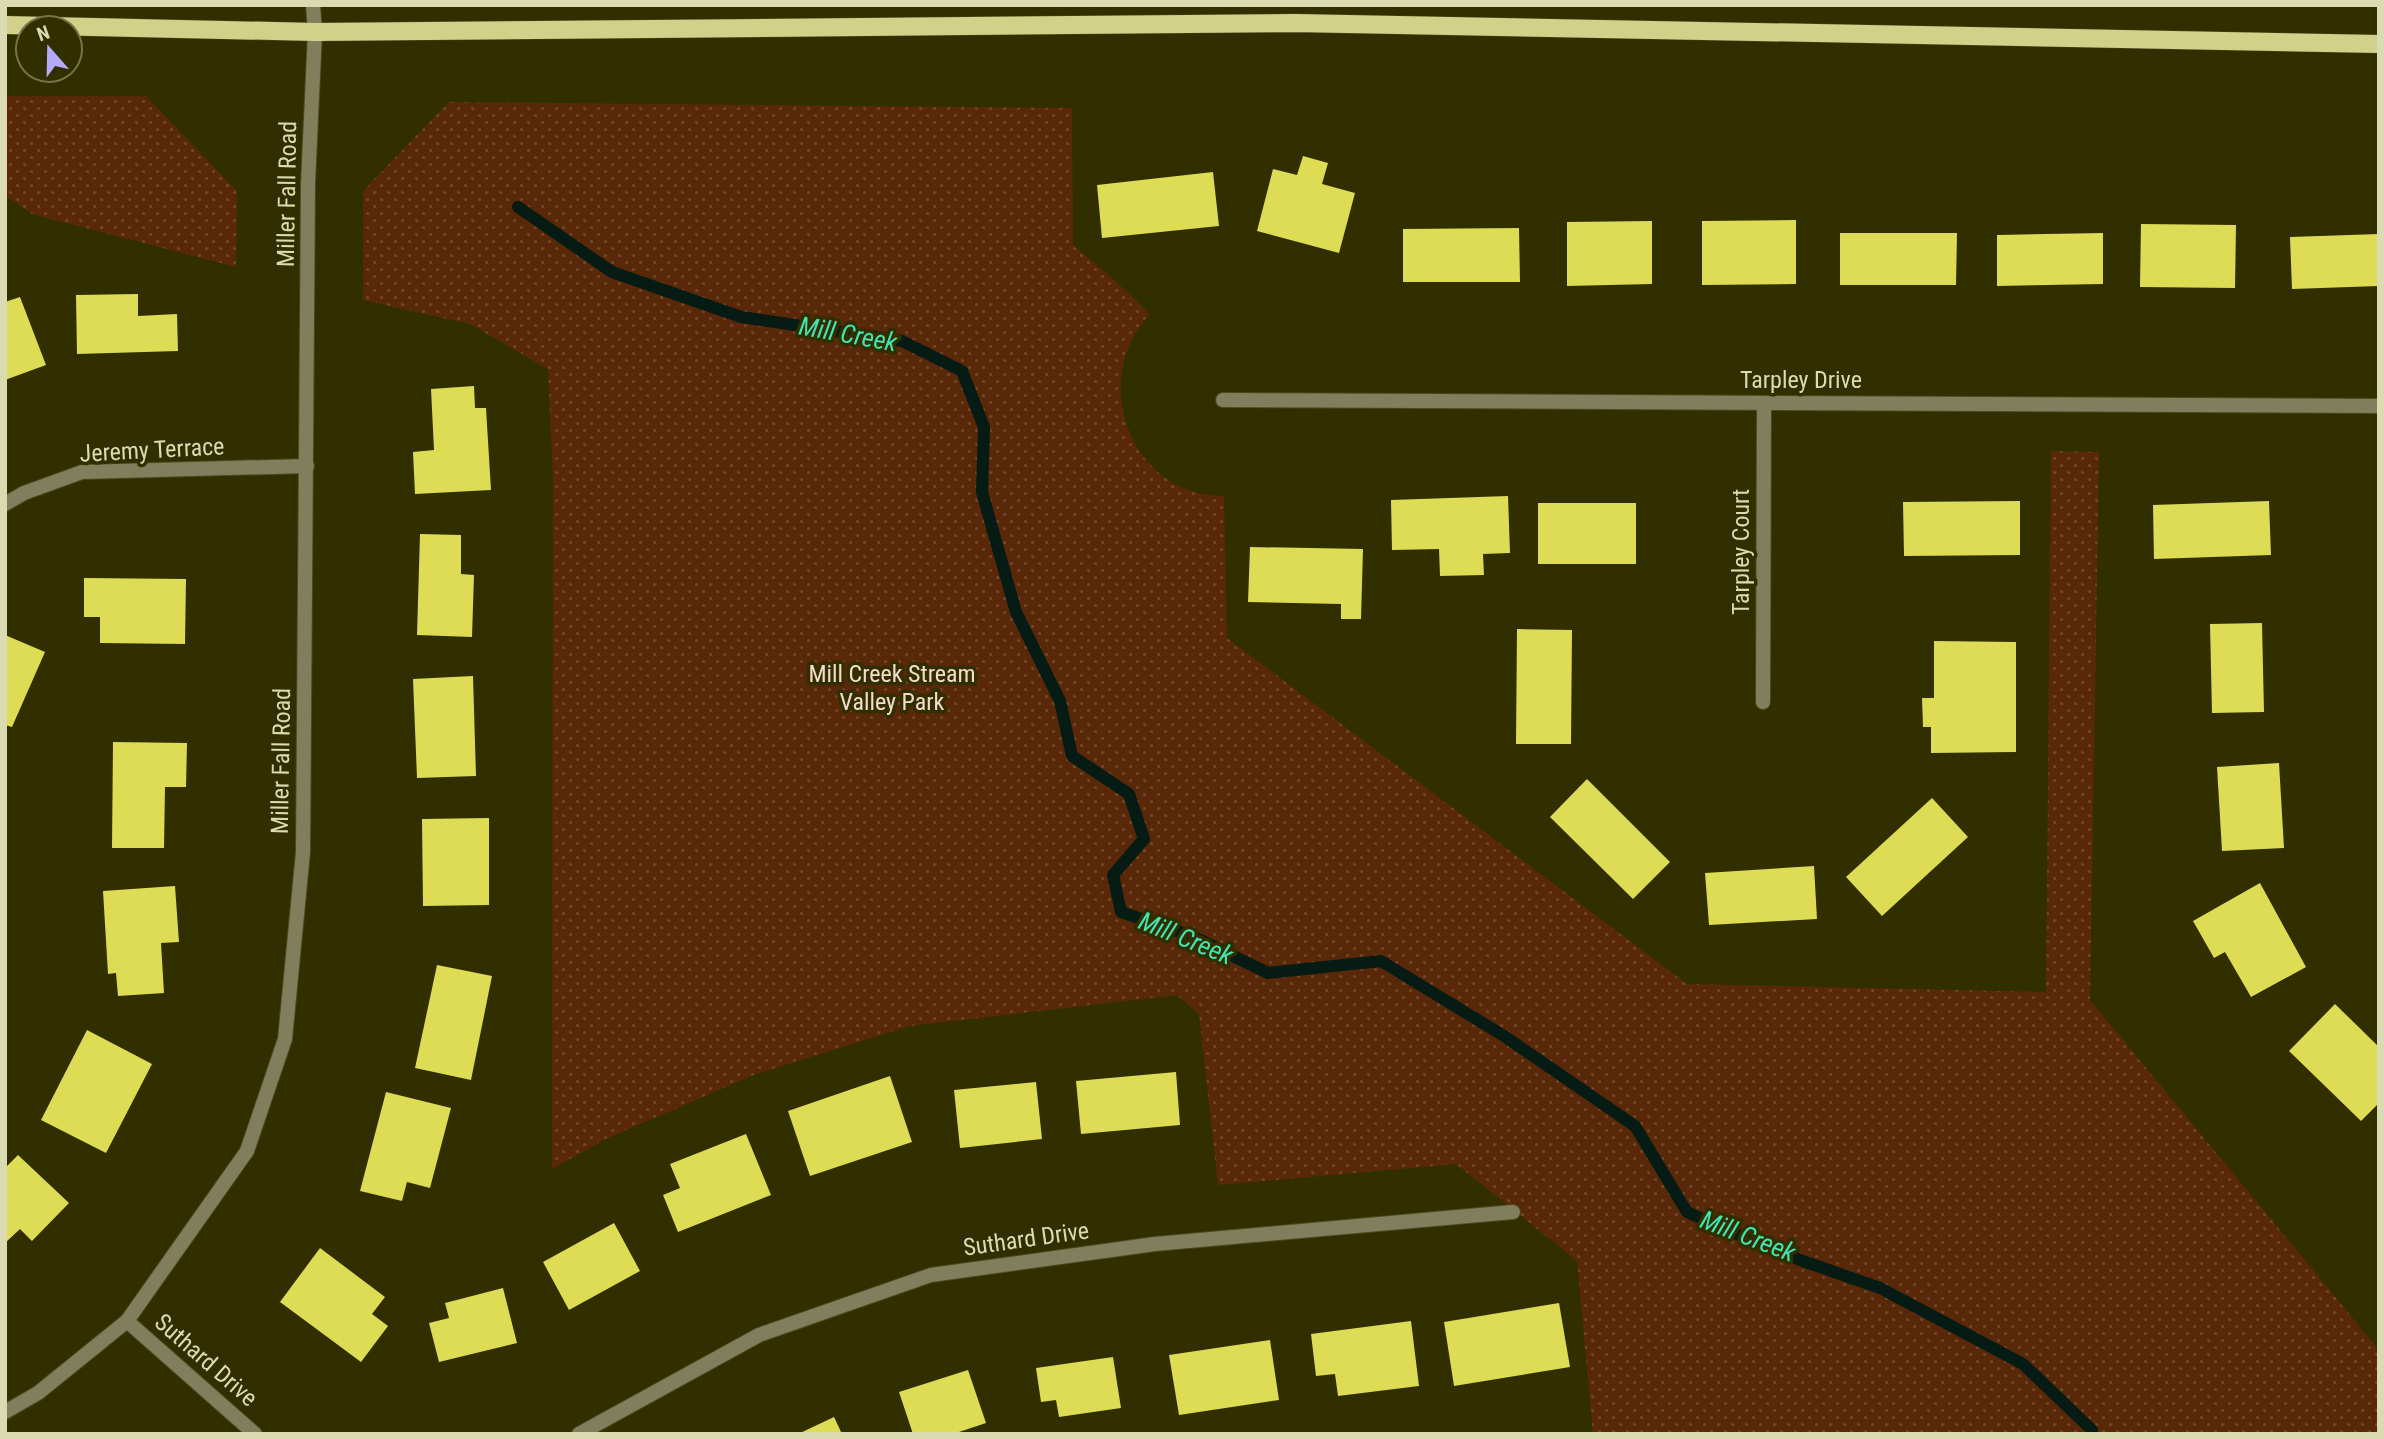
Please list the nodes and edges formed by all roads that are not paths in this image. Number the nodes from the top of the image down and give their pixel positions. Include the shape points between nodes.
1 (313, 5) edge
2 (5, 26) edge
3 (315, 32) junction
4 (2379, 44) edge
5 (1223, 400) dead end
6 (1765, 402) junction
7 (2379, 406) edge
8 (307, 467) junction
9 (5, 504) edge
10 (1763, 702) dead end
11 (1513, 1212) dead end
12 (127, 1321) junction
13 (5, 1412) edge
14 (255, 1434) edge
15 (579, 1434) edge

1 - 3 street, Miller Fall Road
2 - 3 main road
3 - 4 main road via 1296,23
3 - 8 street, Miller Fall Road via 308,183
5 - 6 street, Tarpley Drive
6 - 7 street, Tarpley Drive
6 - 10 street, Tarpley Court
8 - 9 street, Jeremy Terrace via 82,472
8 - 12 street, Miller Fall Road via 303,852 285,1039 247,1151
11 - 15 street, Suthard Drive via 1155,1244 931,1275 759,1335
12 - 13 street, Miller Fall Road via 38,1393
12 - 14 street, Suthard Drive

